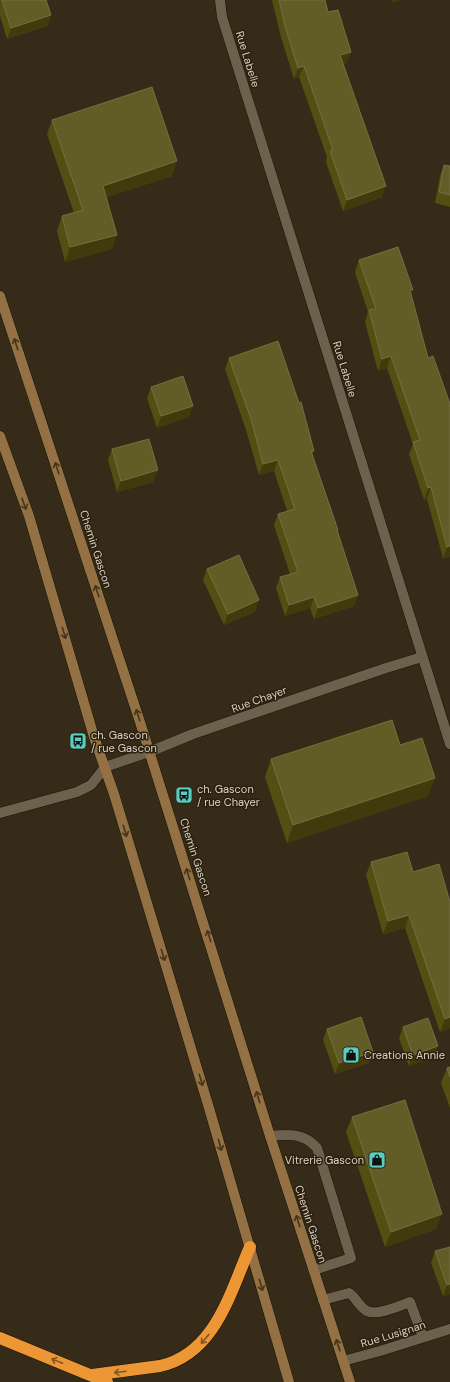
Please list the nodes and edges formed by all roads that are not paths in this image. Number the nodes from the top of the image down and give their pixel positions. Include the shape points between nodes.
1 (220, 0) edge
2 (0, 296) edge
3 (0, 436) edge
4 (422, 657) junction
5 (450, 744) edge
6 (149, 752) junction
7 (105, 767) junction
8 (0, 813) edge
9 (270, 1136) junction
10 (250, 1247) junction
11 (314, 1270) junction
12 (323, 1300) junction
13 (450, 1329) edge
14 (0, 1338) edge
15 (423, 1338) junction
16 (343, 1361) junction
17 (92, 1375) junction
18 (107, 1382) edge
19 (289, 1382) edge
20 (350, 1382) edge

1 - 4 street, Rue Labelle via 222,17
6 -> 2 main road, Chemin Gascon
3 -> 7 main road via 29,516
4 - 5 street, Rue Labelle
4 - 6 street, Rue Chayer via 193,734
6 - 7 street, Rue Chayer
9 -> 6 main road, Chemin Gascon
7 - 8 street via 92,785 77,792
7 -> 10 main road
11 -> 9 main road, Chemin Gascon
9 - 11 street via 298,1135 317,1148 351,1258
10 -> 17 highway via 215,1324 205,1340 188,1355 160,1366
10 -> 19 main road
11 - 12 main road, Chemin Gascon
12 - 15 street via 349,1293 367,1311 372,1312 410,1302
16 -> 12 main road, Chemin Gascon
13 - 15 street, Rue Lusignan
17 -> 14 highway
15 - 16 street, Rue Lusignan
16 - 20 main road, Chemin Gascon
17 - 18 highway

